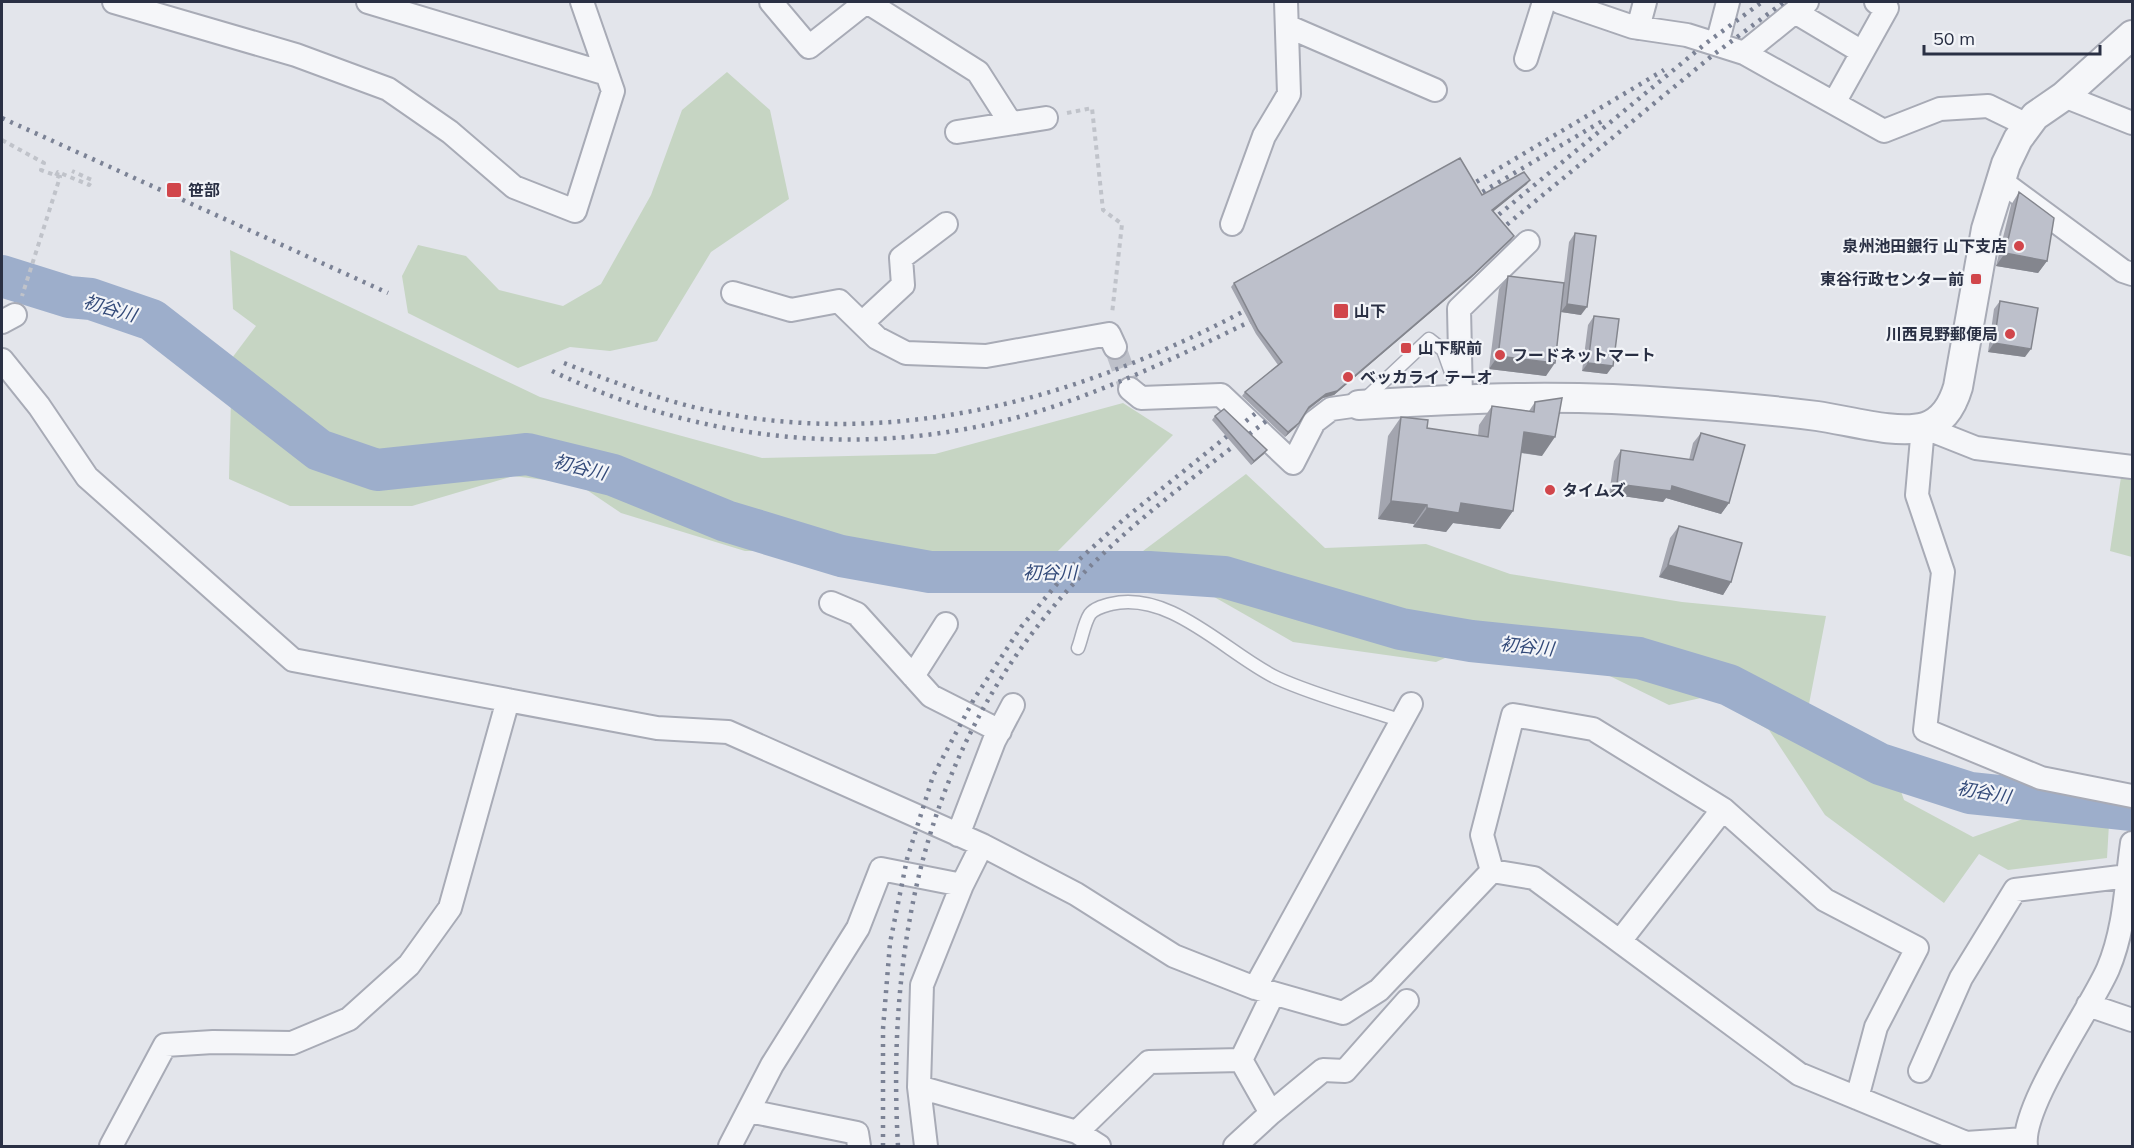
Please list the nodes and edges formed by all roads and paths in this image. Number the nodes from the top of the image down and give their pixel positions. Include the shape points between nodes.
1 (114, 2) edge
2 (368, 2) edge
3 (582, 2) edge
4 (771, 2) edge
5 (867, 2) edge
6 (1286, 2) edge
7 (1544, 2) edge
8 (1560, 2) edge
9 (1644, 2) edge
10 (1728, 2) edge
11 (1876, 2) edge
12 (1801, 7) edge
13 (1287, 26) junction
14 (1638, 28) junction
15 (2133, 35) edge
16 (1717, 44) junction
17 (1862, 52) junction
18 (1744, 53) junction
19 (1526, 59) dead end
20 (607, 74) junction
21 (1435, 90) dead end
22 (2064, 96) junction
23 (1834, 103) junction
24 (1092, 108) dead end
25 (1046, 118) dead end
26 (1010, 122) junction
27 (2133, 123) edge
28 (2027, 124) junction
29 (957, 132) dead end
30 (2, 140) edge
31 (72, 171) dead end
32 (56, 176) junction
33 (2001, 181) junction
34 (946, 224) dead end
35 (1232, 224) dead end
36 (1528, 242) dead end
37 (2133, 274) edge
38 (734, 293) dead end
39 (8, 319) edge
40 (862, 323) junction
41 (1112, 340) joint
42 (2, 360) edge
43 (1130, 389) dead end
44 (1461, 398) junction
45 (1359, 405) junction
46 (1923, 427) junction
47 (2133, 467) edge
48 (831, 603) dead end
49 (946, 624) dead end
50 (1078, 648) dead end
51 (913, 676) junction
52 (508, 700) junction
53 (1013, 705) dead end
54 (1407, 712) joint
55 (1000, 731) junction
56 (2133, 796) edge
57 (1723, 809) junction
58 (958, 835) junction
59 (2133, 843) edge
60 (982, 845) junction
61 (1492, 871) junction
62 (2128, 876) junction
63 (962, 885) junction
64 (2128, 916) edge
65 (1620, 941) junction
66 (1264, 991) junction
67 (1407, 1001) dead end
68 (2088, 1005) junction
69 (2133, 1020) edge
70 (1241, 1060) junction
71 (1920, 1071) dead end
72 (920, 1087) junction
73 (1857, 1098) junction
74 (748, 1111) junction
75 (1271, 1113) junction
76 (1077, 1132) junction
77 (2026, 1143) edge
78 (1963, 1145) edge
79 (111, 1146) edge
80 (730, 1146) edge
81 (859, 1146) edge
82 (926, 1146) edge
83 (1099, 1146) edge
84 (1235, 1146) edge

1 - 20 street via 296,55 388,88 450,132 514,188 575,211 613,91
2 - 20 street
3 - 20 street
4 - 5 street via 810,47
5 - 26 street via 978,72
6 - 13 street
7 - 19 street
8 - 14 street
9 - 14 street
10 - 16 street
11 - 17 street via 1887,8
12 - 17 street
12 - 18 street
13 - 21 street
13 - 35 street via 1289,94 1263,136
14 - 16 street via 1687,34
15 - 22 street
16 - 18 street
17 - 23 street
18 - 23 street
22 - 27 street
22 - 28 street
23 - 28 street via 1884,130 1940,109 1988,106
24 - 41 path via 1103,210 1122,224
25 - 26 street
26 - 29 street
28 - 33 street
30 - 32 path via 44,163 41,170
31 - 32 path via 92,180 89,185 58,172
32 - 39 path via 60,177 35,260
33 - 37 street via 2123,271
33 - 46 street via 1986,230 1954,400 1946,413
34 - 40 street via 901,258 903,285
36 - 44 street via 1459,309
38 - 40 street via 791,310 839,301
40 - 41 street via 877,338 906,353 986,356
42 - 52 street via 87,477 293,660
43 - 45 street via 1141,398 1221,395 1293,463 1314,422 1330,409
44 - 45 street
44 - 45 lane via 1443,350 1429,339
44 - 46 street via 1566,396 1815,416 1902,429
46 - 47 street via 1976,448
46 - 56 street via 1917,495 1943,572 1925,730 2041,778
48 - 51 street via 857,614
49 - 51 street
50 - 54 lane via 1091,613 1100,607 1116,603 1146,605 1181,617 1279,679
51 - 55 street via 931,696
52 - 58 street via 657,728 728,732
52 - 79 street via 450,908 409,965 349,1019 292,1043 165,1045
53 - 55 street
54 - 66 street
55 - 58 street
57 - 61 street via 1593,729 1513,715 1482,835
57 - 65 street
57 - 73 street via 1825,900 1917,948 1876,1027
58 - 60 street
59 - 62 street
60 - 63 street
60 - 66 street via 1076,894 1174,957
61 - 65 street via 1534,878
61 - 66 street via 1379,990 1343,1013
62 - 64 street
62 - 71 street via 2015,891 1961,978
63 - 72 street via 922,985
63 - 74 street via 881,869 858,928 772,1065
64 - 68 street via 2108,968
65 - 73 street via 1799,1074
66 - 70 street
67 - 75 street via 1345,1071 1323,1070
68 - 69 street
68 - 77 street via 2040,1094
70 - 75 street
70 - 76 street via 1149,1062
72 - 76 street
72 - 82 street
73 - 78 street
74 - 80 street
74 - 81 street via 857,1133
75 - 84 street
76 - 83 street
77 - 78 street

